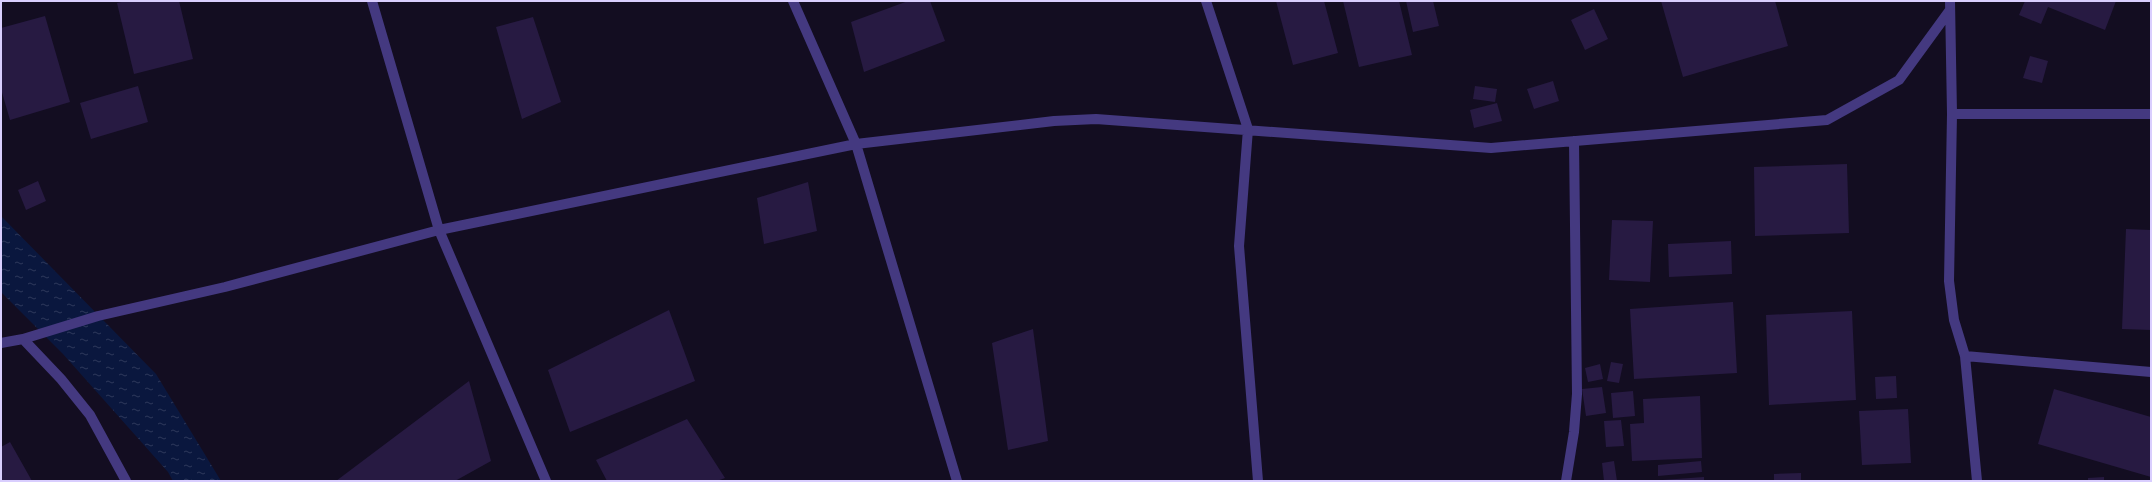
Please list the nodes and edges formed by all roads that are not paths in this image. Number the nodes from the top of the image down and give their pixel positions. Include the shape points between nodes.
1 (372, 1) edge
2 (793, 1) edge
3 (1206, 1) edge
4 (1950, 5) edge
5 (1952, 114) junction
6 (2151, 114) edge
7 (1248, 129) junction
8 (1574, 141) junction
9 (856, 144) junction
10 (439, 230) junction
11 (24, 339) junction
12 (1, 343) edge
13 (1965, 356) junction
14 (2151, 372) edge
15 (126, 481) edge
16 (546, 481) edge
17 (957, 481) edge
18 (1258, 481) edge
19 (1566, 481) edge
20 (1977, 481) edge

1 - 10 street
2 - 9 street
3 - 7 street
4 - 5 street
4 - 8 street via 1899,80 1827,120
5 - 6 street
5 - 13 street via 1949,281 1954,320
7 - 8 street via 1491,148
7 - 9 street via 1096,119 1054,121
7 - 18 street via 1239,246
8 - 19 street via 1577,394
9 - 10 street
9 - 17 street
10 - 11 street via 225,287 98,316
10 - 16 street
11 - 12 street
11 - 15 street via 90,415
13 - 14 street
13 - 20 street

